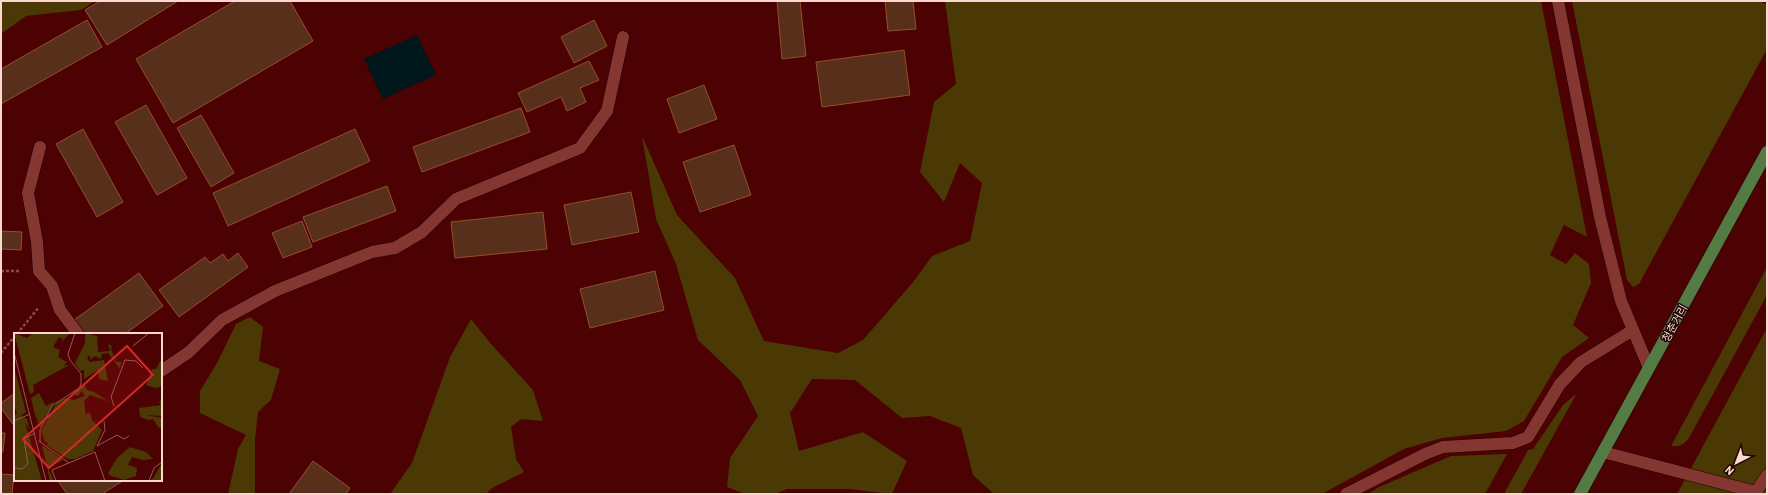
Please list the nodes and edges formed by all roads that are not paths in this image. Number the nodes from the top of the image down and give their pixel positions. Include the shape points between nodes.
1 (1558, 1) edge
2 (623, 37) dead end
3 (40, 147) dead end
4 (1767, 152) edge
5 (1634, 330) junction
6 (77, 333) edge
7 (1649, 368) junction
8 (162, 370) edge
9 (1603, 452) junction
10 (1767, 475) edge
11 (1346, 494) edge
12 (1580, 494) edge

1 - 5 street via 1600,217 1621,301
2 - 8 street via 607,111 580,148 456,199 422,232 395,248 372,252 275,291 222,320 189,352
3 - 6 street via 28,193 40,271 52,286 60,310
4 - 7 main road, 청춘거리
5 - 7 street
5 - 11 street via 1581,362 1560,384 1528,437 1513,443 1443,447
7 - 9 main road, 청춘거리
9 - 10 street via 1756,492
9 - 12 main road, 청춘거리

